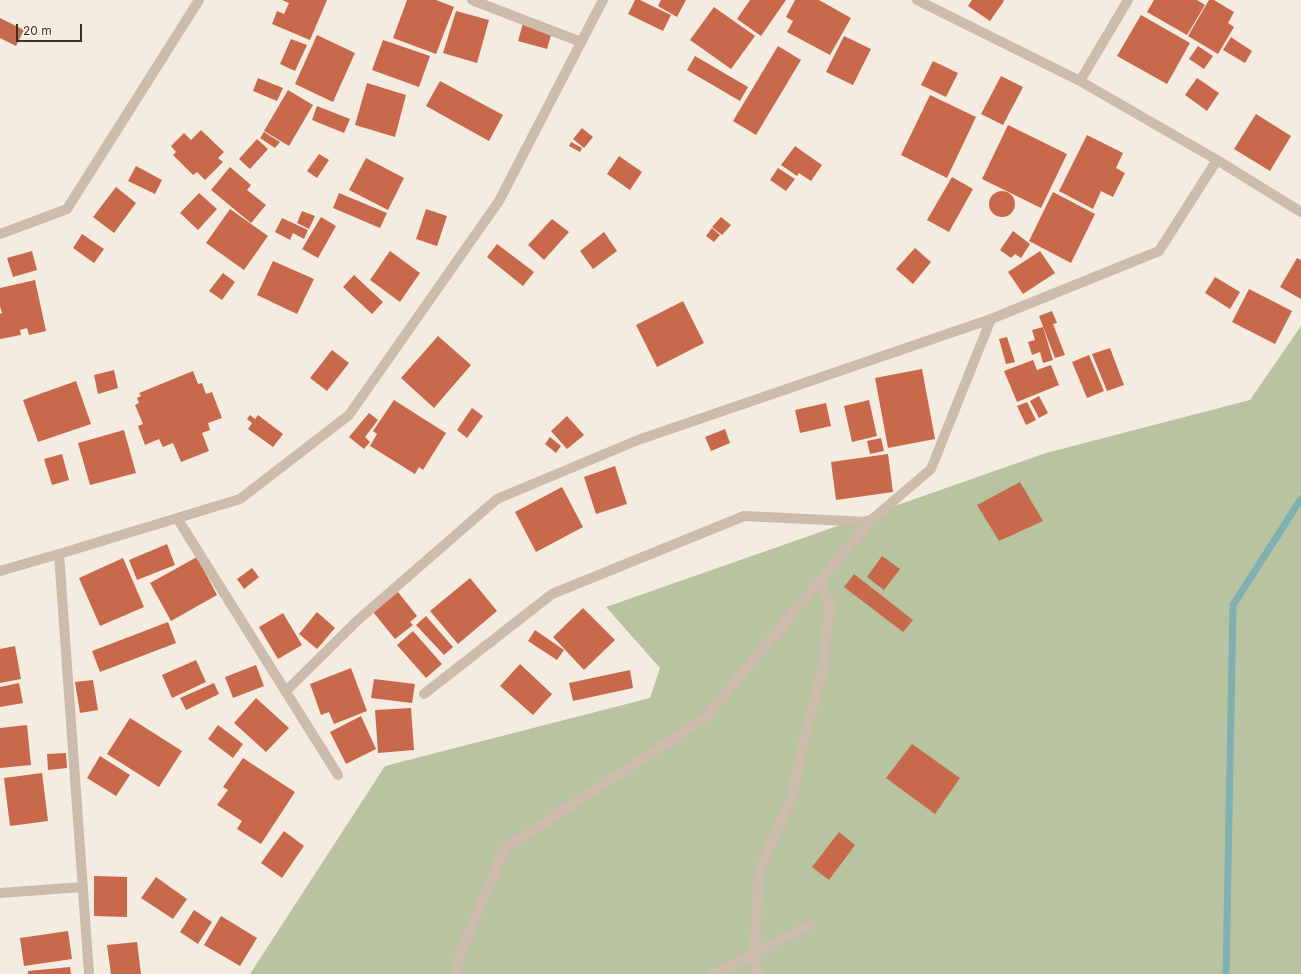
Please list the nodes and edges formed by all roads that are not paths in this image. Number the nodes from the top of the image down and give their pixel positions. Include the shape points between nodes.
1 (199, 0) edge
2 (472, 0) edge
3 (603, 0) edge
4 (917, 0) edge
5 (1128, 0) edge
6 (581, 42) junction
7 (1080, 81) junction
8 (1217, 160) junction
9 (1301, 212) edge
10 (0, 234) edge
11 (991, 319) junction
12 (177, 518) junction
13 (869, 522) junction
14 (59, 554) junction
15 (0, 571) edge
16 (820, 581) junction
17 (286, 691) junction
18 (424, 694) dead end
19 (338, 775) dead end
20 (82, 887) junction
21 (0, 893) edge
22 (810, 925) dead end
23 (754, 954) junction
24 (89, 974) edge
25 (456, 974) edge
26 (714, 974) edge
27 (756, 974) edge

1 - 10 street via 67,209
2 - 6 street
3 - 6 street
4 - 7 street
5 - 7 street
6 - 12 street via 499,201 350,415 240,499
7 - 8 street
8 - 9 street
8 - 11 street via 1159,251
11 - 13 street via 931,469
11 - 17 street via 638,440 497,499 358,620
12 - 14 street
12 - 17 street
13 - 16 street
13 - 18 street via 744,516 552,594
14 - 15 street
14 - 20 street
16 - 23 street via 830,606 822,671 792,796 759,871
16 - 25 street via 705,718 504,849 459,957
17 - 19 street
20 - 21 street
20 - 24 street
22 - 23 street
23 - 26 street
23 - 27 street

